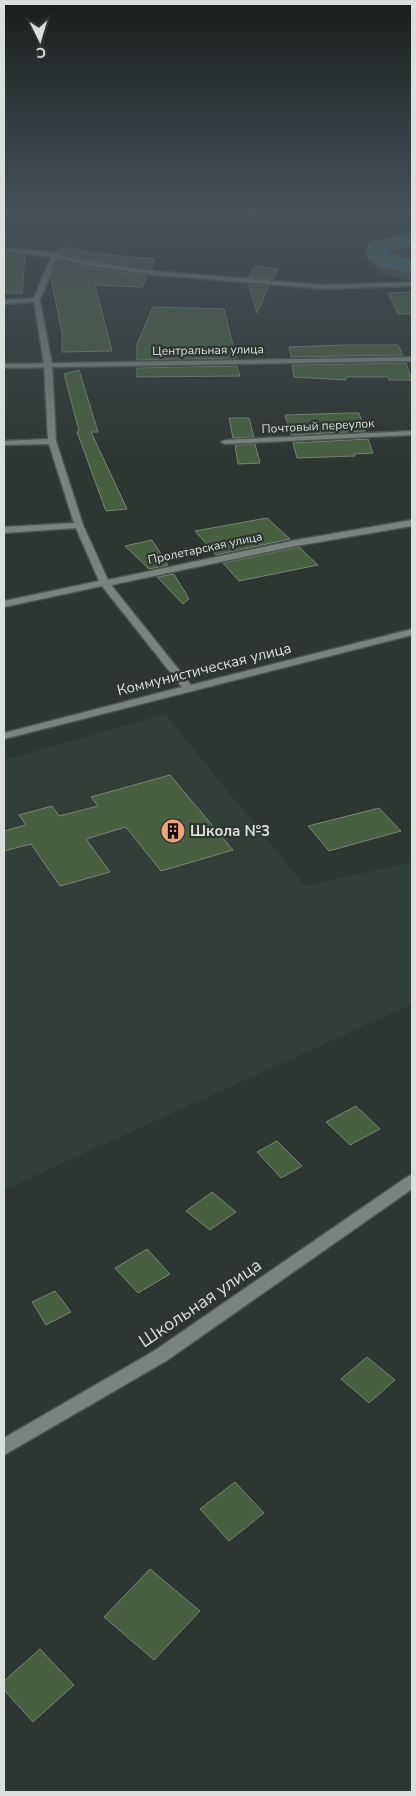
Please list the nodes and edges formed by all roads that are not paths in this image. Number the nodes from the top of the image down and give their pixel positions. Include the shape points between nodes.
1 (39, 296) edge
2 (37, 300) junction
3 (4, 302) edge
4 (412, 359) edge
5 (48, 364) junction
6 (4, 366) edge
7 (412, 433) edge
8 (52, 441) junction
9 (225, 442) dead end
10 (4, 443) edge
11 (412, 522) edge
12 (79, 525) junction
13 (4, 530) edge
14 (104, 582) junction
15 (4, 604) edge
16 (412, 632) edge
17 (188, 688) junction
18 (4, 736) edge
19 (412, 1181) edge
20 (4, 1447) edge

1 - 2 street
2 - 3 street
2 - 5 street
4 - 5 street, Центральная улица
5 - 6 street, Центральная улица
5 - 8 street
7 - 9 street, Почтовый переулок
8 - 10 street
8 - 12 street
11 - 14 street, Пролетарская улица
12 - 13 street
12 - 14 street
14 - 15 street, Пролетарская улица
14 - 17 street
16 - 17 street, Коммунистическая улица
17 - 18 street, Коммунистическая улица
19 - 20 street, Школьная улица via 160,1356

